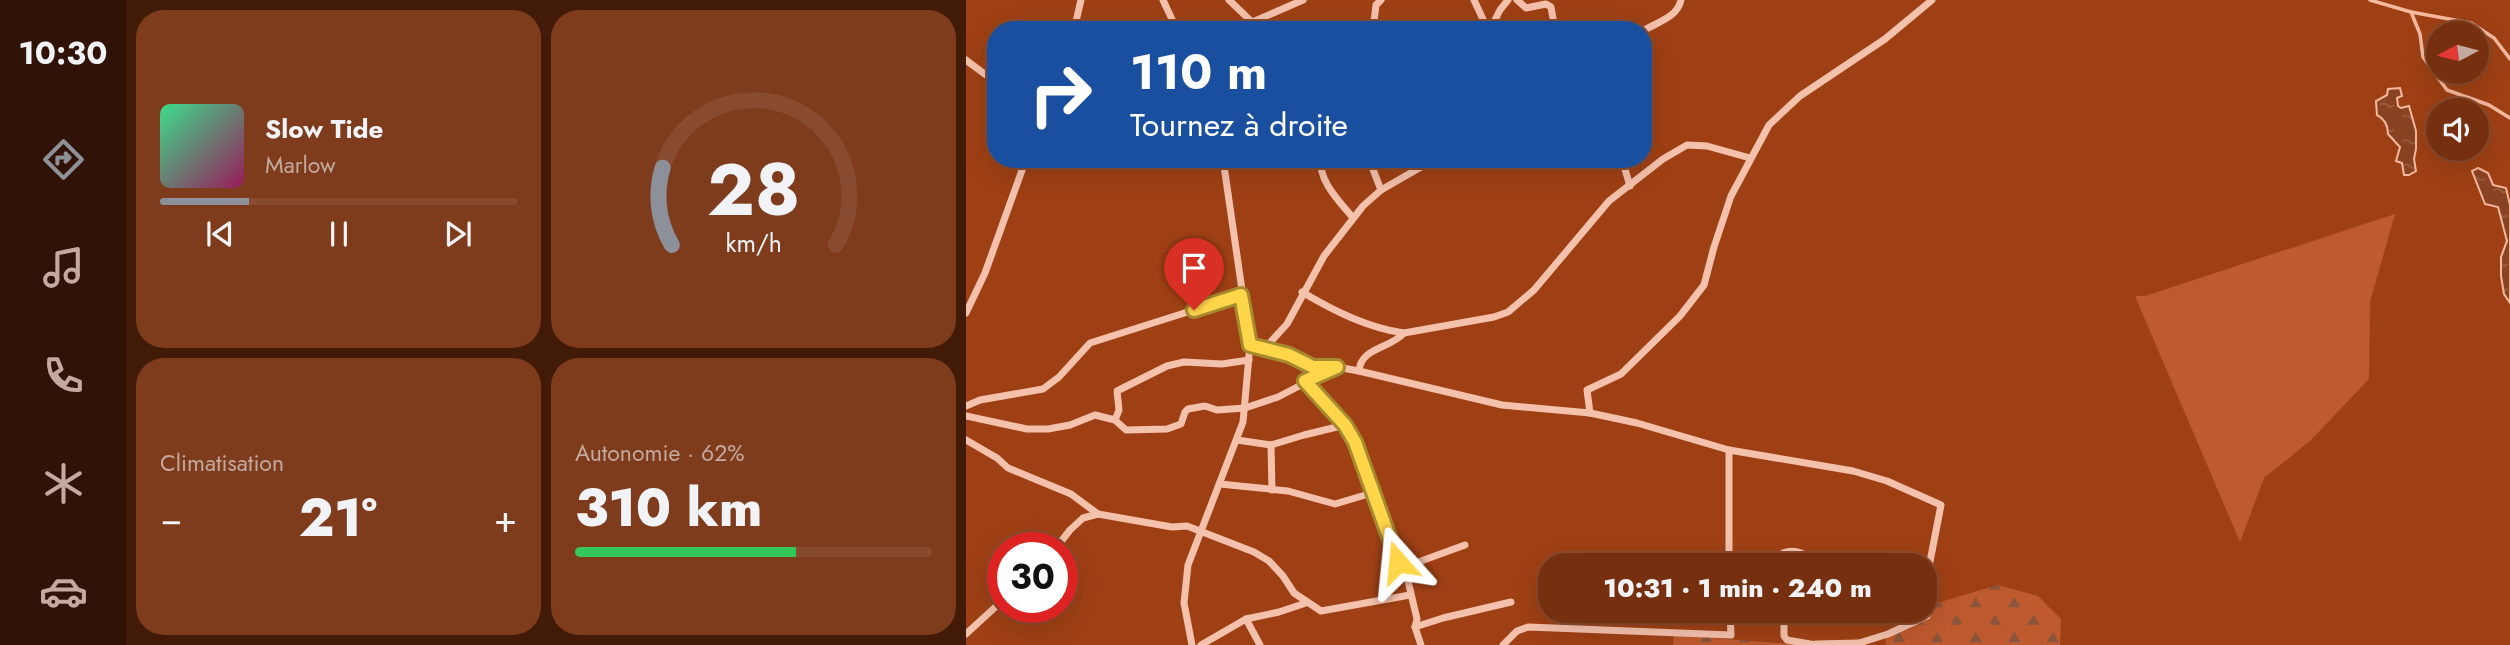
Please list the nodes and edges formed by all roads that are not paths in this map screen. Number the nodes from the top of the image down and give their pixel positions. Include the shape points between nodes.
1 (1081, 0) edge
2 (1163, 0) edge
3 (1229, 0) edge
4 (1303, 0) edge
5 (1381, 0) edge
6 (1475, 0) edge
7 (1508, 0) edge
8 (1517, 0) edge
9 (1681, 0) edge
10 (1932, 0) edge
11 (1076, 21) edge
12 (1173, 21) edge
13 (1251, 21) edge
14 (1257, 21) edge
15 (1374, 21) edge
16 (1485, 21) edge
17 (1494, 21) edge
18 (1553, 21) edge
19 (1652, 26) edge
20 (966, 60) edge
21 (987, 75) edge
22 (1750, 158) junction
23 (1023, 168) edge
24 (1224, 168) edge
25 (1321, 168) edge
26 (1372, 168) edge
27 (1419, 168) edge
28 (1625, 168) edge
29 (1630, 186) junction
30 (1381, 190) junction
31 (1353, 218) junction
32 (1302, 292) junction
33 (1241, 295) junction
34 (966, 313) edge
35 (1404, 333) junction
36 (1250, 345) junction
37 (1265, 348) junction
38 (1249, 360) junction
39 (1337, 367) junction
40 (1359, 371) junction
41 (1305, 381) junction
42 (966, 406) edge
43 (1245, 408) junction
44 (1590, 413) junction
45 (966, 416) edge
46 (1115, 420) junction
47 (1345, 425) junction
48 (966, 440) edge
49 (1237, 440) junction
50 (1271, 445) junction
51 (1729, 450) junction
52 (1220, 484) junction
53 (1272, 489) junction
54 (1372, 493) junction
55 (1098, 514) junction
56 (1202, 530) junction
57 (1068, 532) edge
58 (1465, 545) dead end
59 (1729, 553) edge
60 (1783, 553) edge
61 (1801, 553) edge
62 (1931, 553) edge
63 (1399, 569) junction
64 (1410, 595) junction
65 (1511, 602) dead end
66 (1306, 603) junction
67 (987, 615) edge
68 (1246, 619) junction
69 (1730, 623) edge
70 (1784, 623) edge
71 (1912, 623) edge
72 (1415, 627) junction
73 (966, 634) edge
74 (1860, 644) edge
75 (1192, 645) edge
76 (1201, 645) edge
77 (1260, 645) edge
78 (1421, 645) edge
79 (1503, 645) edge
80 (1816, 645) edge

1 - 11 street
2 - 12 street
3 - 13 street
4 - 14 street
5 - 15 street
6 - 16 street
7 - 17 street
8 - 18 street via 1526,8 1551,7
9 - 19 street via 1670,17
10 - 22 street via 1800,96 1769,125
20 - 21 street
22 - 29 street via 1707,145 1687,145
22 - 44 street via 1731,196 1704,285 1680,316 1621,374 1587,390
23 - 34 street
24 - 33 street
25 - 31 street
26 - 30 street
27 - 30 street
28 - 29 street
29 - 35 street via 1609,201 1555,267 1508,312
30 - 31 street
31 - 32 street
32 - 35 street via 1383,330
32 - 37 street via 1286,324
33 - 36 street
33 - 42 street via 1090,343 1043,389
35 - 40 street via 1365,355
36 - 37 street
36 - 38 street
37 - 39 street via 1313,367
38 - 43 street
38 - 46 street via 1167,366 1117,391
39 - 40 street
39 - 41 street
40 - 44 street via 1502,405
41 - 43 street via 1278,397
41 - 47 street
43 - 46 street via 1188,409 1181,424 1167,429 1126,430
43 - 49 street
44 - 51 street
45 - 46 street via 1027,429 1069,425 1095,415
47 - 50 street
47 - 54 street via 1363,459
48 - 55 street via 1008,468 1071,494
49 - 50 street
49 - 52 street
50 - 53 street
51 - 59 street
51 - 62 street via 1853,471 1941,505
52 - 53 street
52 - 56 street
53 - 54 street via 1335,504
54 - 63 street
55 - 56 street
55 - 57 street via 1083,518
56 - 66 street via 1269,561
56 - 75 street via 1188,565 1184,603
58 - 63 street
60 - 61 street
63 - 64 street
64 - 66 street via 1329,611
64 - 72 street
65 - 72 street
66 - 68 street
67 - 73 street
68 - 76 street
68 - 77 street
69 - 79 street via 1731,635 1528,627
70 - 80 street via 1787,640
71 - 74 street
72 - 78 street
74 - 80 street

